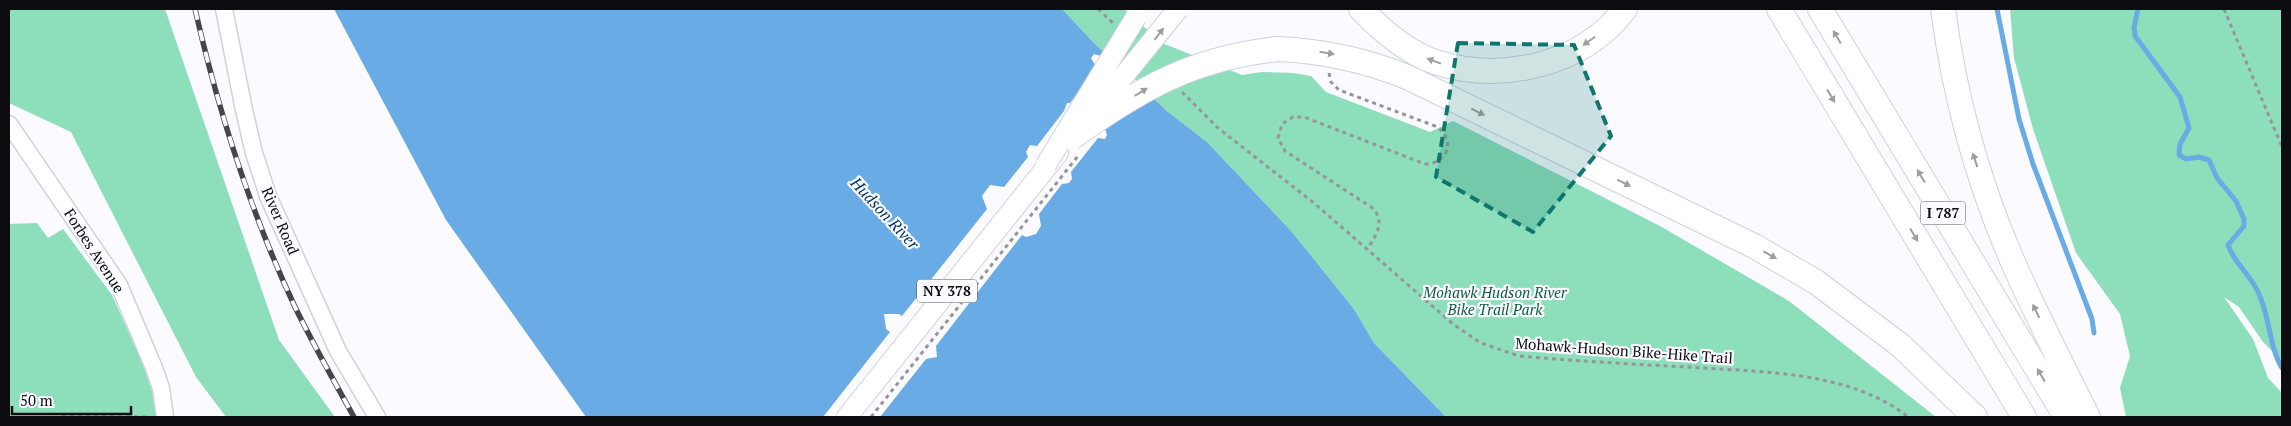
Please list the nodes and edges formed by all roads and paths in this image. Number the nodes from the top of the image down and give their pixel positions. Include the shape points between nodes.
1 (224, 9) edge
2 (1098, 9) edge
3 (1178, 9) edge
4 (1361, 9) edge
5 (1625, 9) edge
6 (1779, 9) edge
7 (1820, 9) edge
8 (1943, 9) edge
9 (2224, 9) edge
10 (1133, 15) edge
11 (1328, 70) dead end
12 (1177, 88) dead end
13 (9, 124) edge
14 (1077, 144) junction
15 (2282, 147) edge
16 (1046, 165) junction
17 (1367, 249) junction
18 (62, 416) edge
19 (165, 417) edge
20 (377, 417) edge
21 (847, 417) edge
22 (871, 417) edge
23 (1908, 417) edge
24 (1975, 417) edge
25 (2024, 417) edge
26 (2066, 417) edge
27 (2088, 417) edge

1 - 20 street, River Road via 254,154 268,196 338,351
2 - 10 path
14 -> 3 main road, NY 378, bridge via 1117,86
5 -> 4 highway via 1581,47 1557,59 1508,71 1458,68 1434,61 1412,51 1376,25
6 -> 25 highway, I 787
26 -> 7 highway, I 787
27 -> 8 highway via 2027,293 1981,178 1960,106
9 - 15 path
10 - 16 main road, NY 378, bridge
11 - 17 path via 1330,82 1339,90 1435,126 1448,138 1443,158 1425,164 1304,118 1293,117 1282,124 1278,138 1286,151 1377,213 1380,221 1378,232
12 - 17 path, Mohawk-Hudson Bike-Hike Trail via 1218,128
13 - 19 street, Forbes Avenue via 119,285 154,368
14 - 16 main road, NY 378, bridge
14 - 22 path, bridge
14 -> 24 highway, bridge via 1118,106 1174,74 1227,57 1278,49 1356,59 1407,77 1754,246 1816,282 1873,323 1926,368
16 - 21 main road, NY 378
17 - 23 path, Mohawk-Hudson Bike-Hike Trail via 1453,324 1481,344 1500,351 1520,356 1760,372 1824,380 1869,393
18 - 19 path

